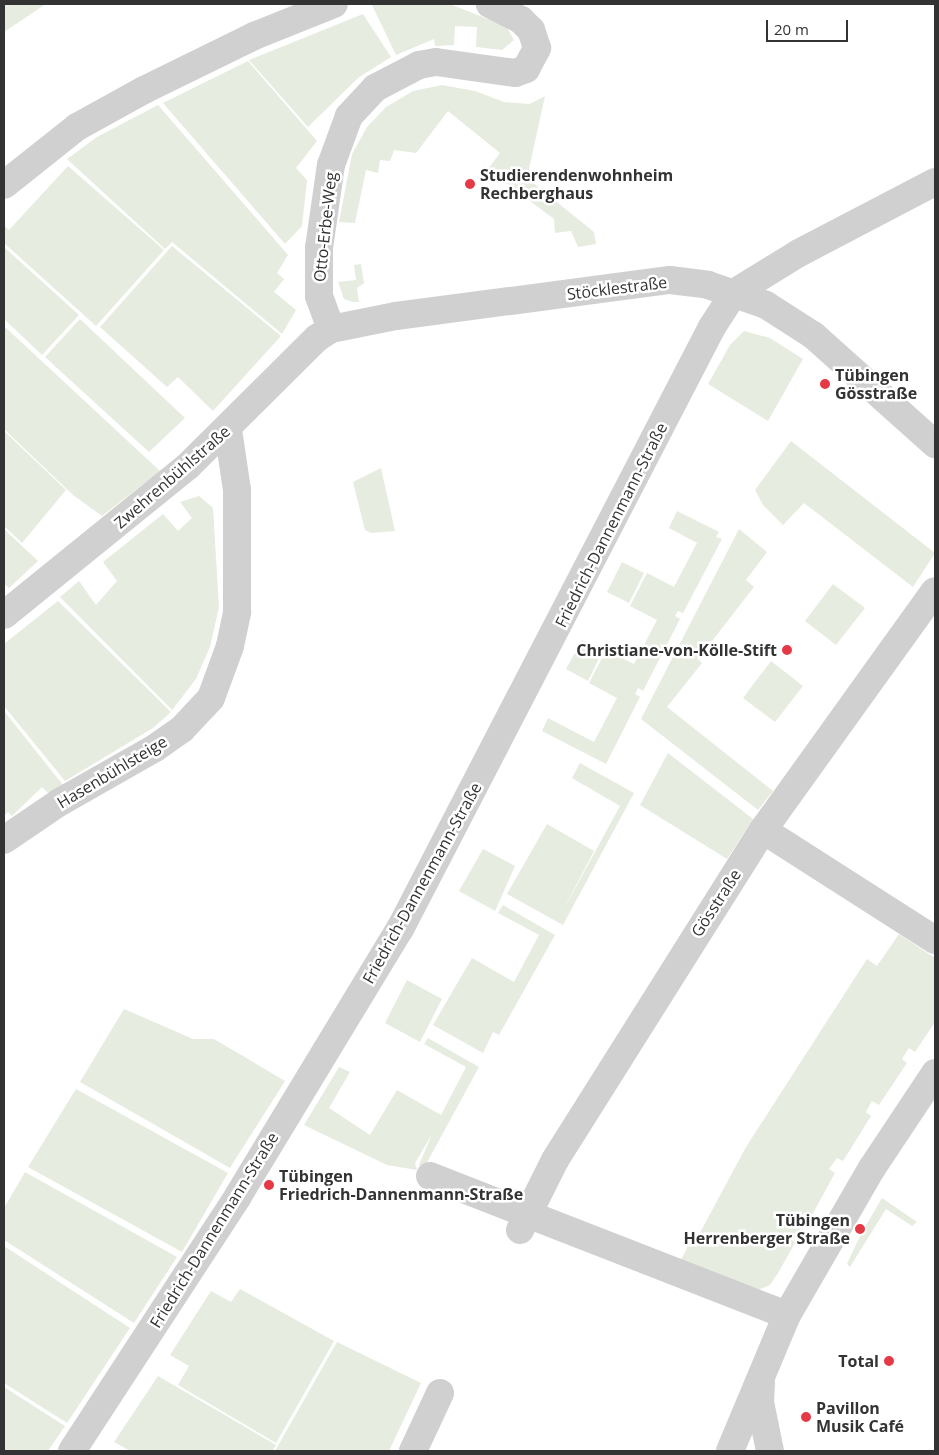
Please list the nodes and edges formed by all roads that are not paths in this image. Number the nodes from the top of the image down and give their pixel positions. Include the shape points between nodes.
1 (334, 4) edge
2 (490, 4) edge
3 (935, 182) edge
4 (4, 184) edge
5 (734, 293) junction
6 (331, 329) junction
7 (228, 430) junction
8 (935, 444) edge
9 (935, 591) edge
10 (4, 615) edge
11 (763, 830) junction
12 (4, 840) edge
13 (935, 940) edge
14 (935, 1073) edge
15 (430, 1176) dead end
16 (524, 1222) junction
17 (787, 1315) junction
18 (762, 1369) junction
19 (440, 1393) dead end
20 (733, 1448) edge
21 (72, 1451) edge
22 (413, 1451) edge
23 (770, 1451) edge

1 - 4 street via 254,36 144,90 77,127
2 - 6 street, Otto-Erbe-Weg via 521,20 531,30 537,48 526,69 515,73 436,62 419,64 375,88 349,116 331,165 320,248 319,296
3 - 5 street via 799,253
5 - 6 street, Stöcklestraße via 670,280 396,316
5 - 8 street, Stöcklestraße via 766,305 814,335
5 - 21 street, Friedrich-Dannenmann-Straße via 712,327 400,929 238,1196
6 - 7 street, Zwehrenbühlstraße via 286,366
7 - 10 street, Zwehrenbühlstraße
7 - 12 street, Hasenbühlsteige via 236,490 237,612 230,646 210,698 182,729 155,748 60,802
9 - 11 street, Gösstraße
11 - 13 street
11 - 16 street, Gösstraße via 555,1160
14 - 17 street via 872,1168
15 - 16 street
16 - 17 street
17 - 18 street
18 - 20 street
18 - 23 street via 760,1402
19 - 22 street

